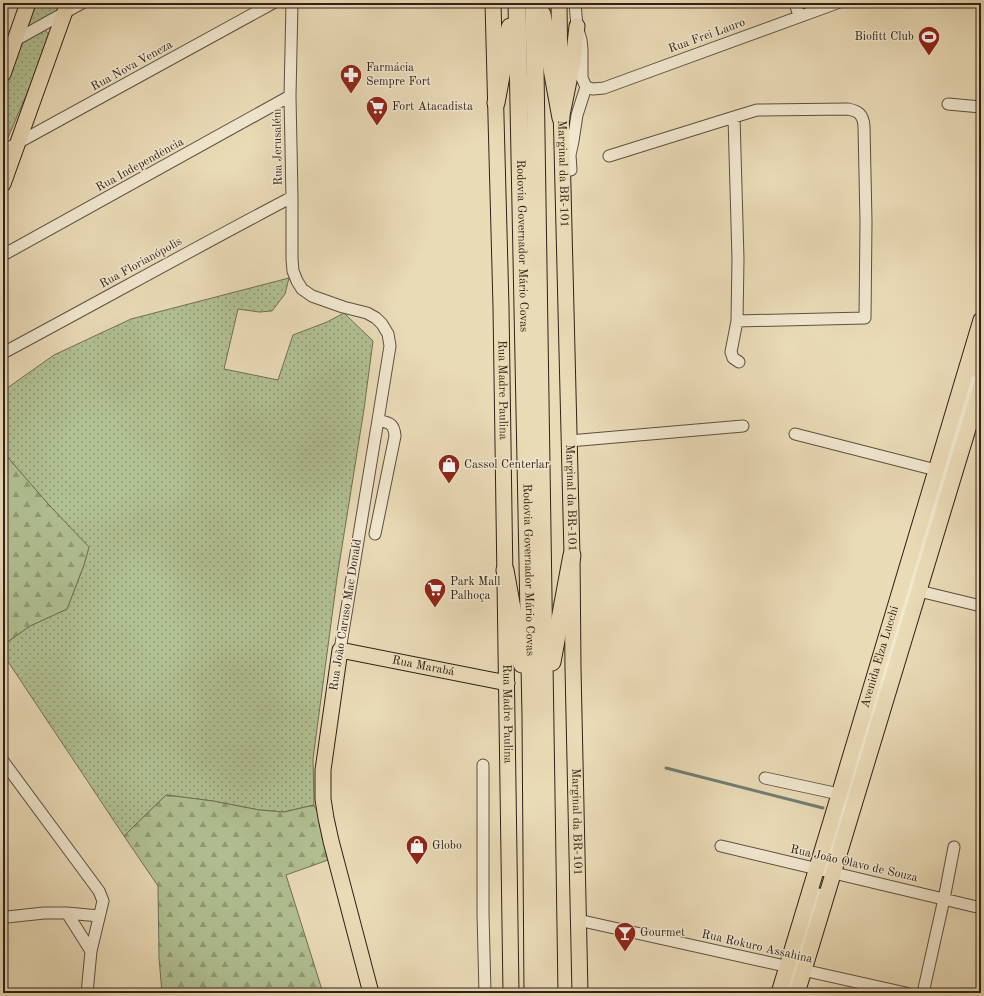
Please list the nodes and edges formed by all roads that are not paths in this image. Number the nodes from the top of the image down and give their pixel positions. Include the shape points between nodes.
1 (28, 3) edge
2 (82, 3) edge
3 (273, 3) edge
4 (292, 3) edge
5 (494, 3) edge
6 (516, 3) edge
7 (534, 3) edge
8 (540, 3) edge
9 (559, 3) edge
10 (575, 3) edge
11 (794, 3) edge
12 (837, 3) edge
13 (67, 8) edge
14 (799, 16) junction
15 (577, 26) junction
16 (9, 43) edge
17 (3, 74) edge
18 (586, 87) junction
19 (290, 96) junction
20 (496, 103) junction
21 (948, 104) dead end
22 (981, 107) edge
23 (734, 117) junction
24 (561, 118) junction
25 (18, 143) junction
26 (3, 151) edge
27 (609, 156) dead end
28 (571, 170) dead end
29 (3, 184) edge
30 (292, 197) junction
31 (3, 255) edge
32 (302, 289) joint
33 (981, 320) edge
34 (737, 321) junction
35 (981, 351) edge
36 (3, 353) edge
37 (739, 362) dead end
38 (974, 369) edge
39 (981, 386) edge
40 (378, 420) junction
41 (743, 426) dead end
42 (795, 434) dead end
43 (569, 441) junction
44 (936, 470) junction
45 (375, 534) dead end
46 (572, 555) junction
47 (505, 570) junction
48 (919, 591) junction
49 (981, 606) edge
50 (340, 650) junction
51 (506, 683) junction
52 (545, 698) junction
53 (531, 716) junction
54 (3, 761) edge
55 (483, 765) dead end
56 (765, 778) dead end
57 (839, 794) junction
58 (721, 846) dead end
59 (954, 847) dead end
60 (826, 871) junction
61 (944, 899) junction
62 (981, 908) edge
63 (67, 913) junction
64 (3, 915) edge
65 (99, 916) junction
66 (578, 920) junction
67 (91, 951) junction
68 (796, 969) junction
69 (87, 993) edge
70 (371, 993) edge
71 (484, 993) edge
72 (511, 993) edge
73 (532, 993) edge
74 (549, 993) edge
75 (580, 993) edge
76 (779, 993) edge
77 (789, 993) edge
78 (797, 993) edge
79 (906, 993) edge
80 (923, 993) edge

1 - 16 main road
2 - 13 street
3 - 25 street, Rua Nova Veneza
4 - 19 street, Rua Jerusalém
5 - 20 main road, Rua Madre Paulina
6 - 20 highway
6 - 53 highway, Rodovia Governador Mário Covas
7 - 52 highway, Rodovia Governador Mário Covas
8 - 24 highway
9 - 24 main road, Marginal da BR-101
10 - 15 street
11 - 14 street
12 - 14 street, Rua Frei Lauro
13 - 16 street
13 - 25 main road
14 - 18 street, Rua Frei Lauro via 604,88
15 - 18 street via 582,49 582,78
15 - 24 main road via 573,61
16 - 17 main road
18 - 28 street via 577,115 570,155
19 - 30 street, Rua Jerusalém
19 - 31 street, Rua Independência
20 - 47 main road, Rua Madre Paulina
21 - 22 street
23 - 27 street
23 - 34 street
23 - 34 street via 757,110 855,110 862,117 864,126 866,198 865,318
24 - 43 main road, Marginal da BR-101
25 - 26 street, Rua Nova Veneza
25 - 29 main road
30 - 32 street, Rua Jerusalém via 293,271
30 - 36 street, Rua Florianópolis
32 - 40 street, Rua João Caruso Mac Donald via 320,299 367,313 382,324 388,334 390,346
33 - 38 main road, Avenida Elza Lucchi
34 - 37 street via 731,352 733,358
35 - 38 street
38 - 44 main road, Avenida Elza Lucchi
38 - 60 street
39 - 48 main road, Avenida Elza Lucchi
40 - 45 street via 389,423 395,429 395,436
40 - 50 street, Rua João Caruso Mac Donald
41 - 43 street
42 - 44 street
43 - 46 main road, Marginal da BR-101
44 - 57 main road, Avenida Elza Lucchi
46 - 52 highway
46 - 66 main road, Marginal da BR-101
47 - 51 main road, Rua Madre Paulina
47 - 53 highway
48 - 49 street
48 - 60 main road, Avenida Elza Lucchi
50 - 51 main road, Rua Marabá
50 - 70 main road, Rua João Caruso Mac Donald via 323,770 323,799 331,841
51 - 72 main road, Rua Madre Paulina
52 - 74 highway, Rodovia Governador Mário Covas
53 - 73 highway, Rodovia Governador Mário Covas
54 - 65 street via 98,891 103,902
55 - 71 street
56 - 57 street
57 - 60 main road, Avenida Elza Lucchi
58 - 60 street, Rua João Olavo de Souza
59 - 61 street
60 - 61 street, Rua João Olavo de Souza
60 - 68 main road, Avenida Elza Lucchi
61 - 62 street, Rua João Olavo de Souza
61 - 80 street
63 - 64 street
63 - 65 street
63 - 67 street
65 - 67 street
66 - 68 street, Rua Rokuro Assahina
66 - 75 main road, Marginal da BR-101
67 - 69 street
68 - 76 main road, Avenida Elza Lucchi
68 - 77 street
68 - 78 main road, Avenida Elza Lucchi
68 - 79 street, Rua Rokuro Assahina

